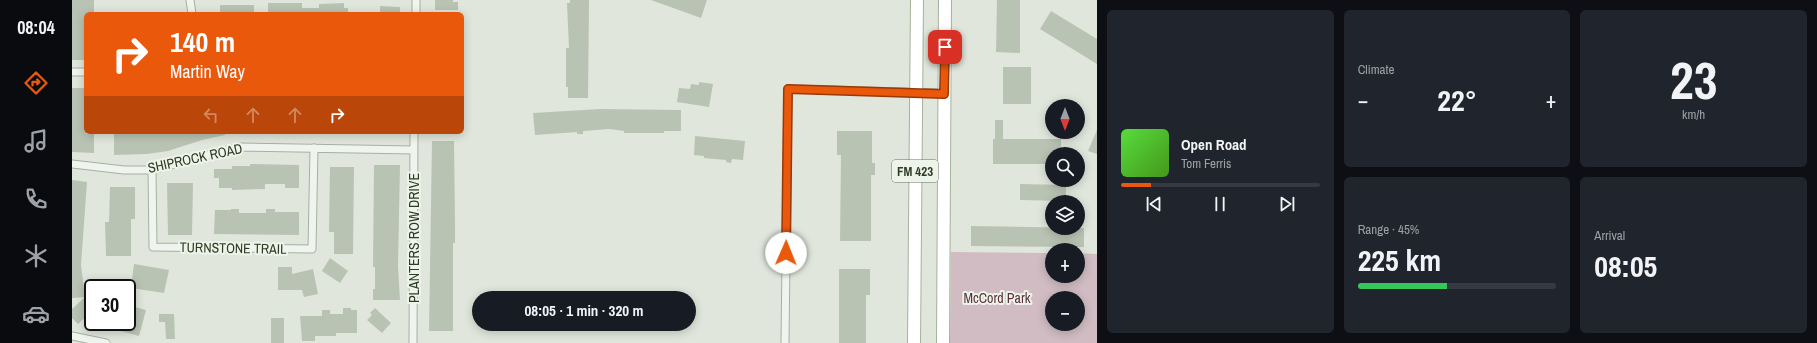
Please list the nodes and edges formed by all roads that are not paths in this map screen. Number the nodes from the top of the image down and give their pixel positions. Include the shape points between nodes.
1 (190, 0) edge
2 (416, 0) edge
3 (917, 0) edge
4 (946, 0) edge
5 (192, 12) edge
6 (416, 12) edge
7 (72, 72) edge
8 (84, 72) edge
9 (916, 93) junction
10 (944, 94) junction
11 (414, 134) edge
12 (314, 148) junction
13 (414, 150) junction
14 (72, 164) edge
15 (152, 170) junction
16 (72, 336) edge
17 (106, 343) edge
18 (413, 343) edge
19 (785, 343) edge
20 (914, 343) edge
21 (943, 343) edge

1 - 5 street
2 - 6 street
3 - 9 main road, FM 423
4 - 10 main road, FM 423
7 - 8 street
9 - 10 street
9 - 19 street via 788,89
9 - 20 main road, FM 423
10 - 21 main road, FM 423
11 - 13 street, PLANTERS ROW DRIVE
12 - 13 street, SHIPROCK ROAD
12 - 15 street, SHIPROCK ROAD via 238,147
12 - 15 street, TURNSTONE TRAIL via 312,250 153,247
13 - 18 street, PLANTERS ROW DRIVE
14 - 15 street, SHIPROCK ROAD via 124,170
16 - 17 street

